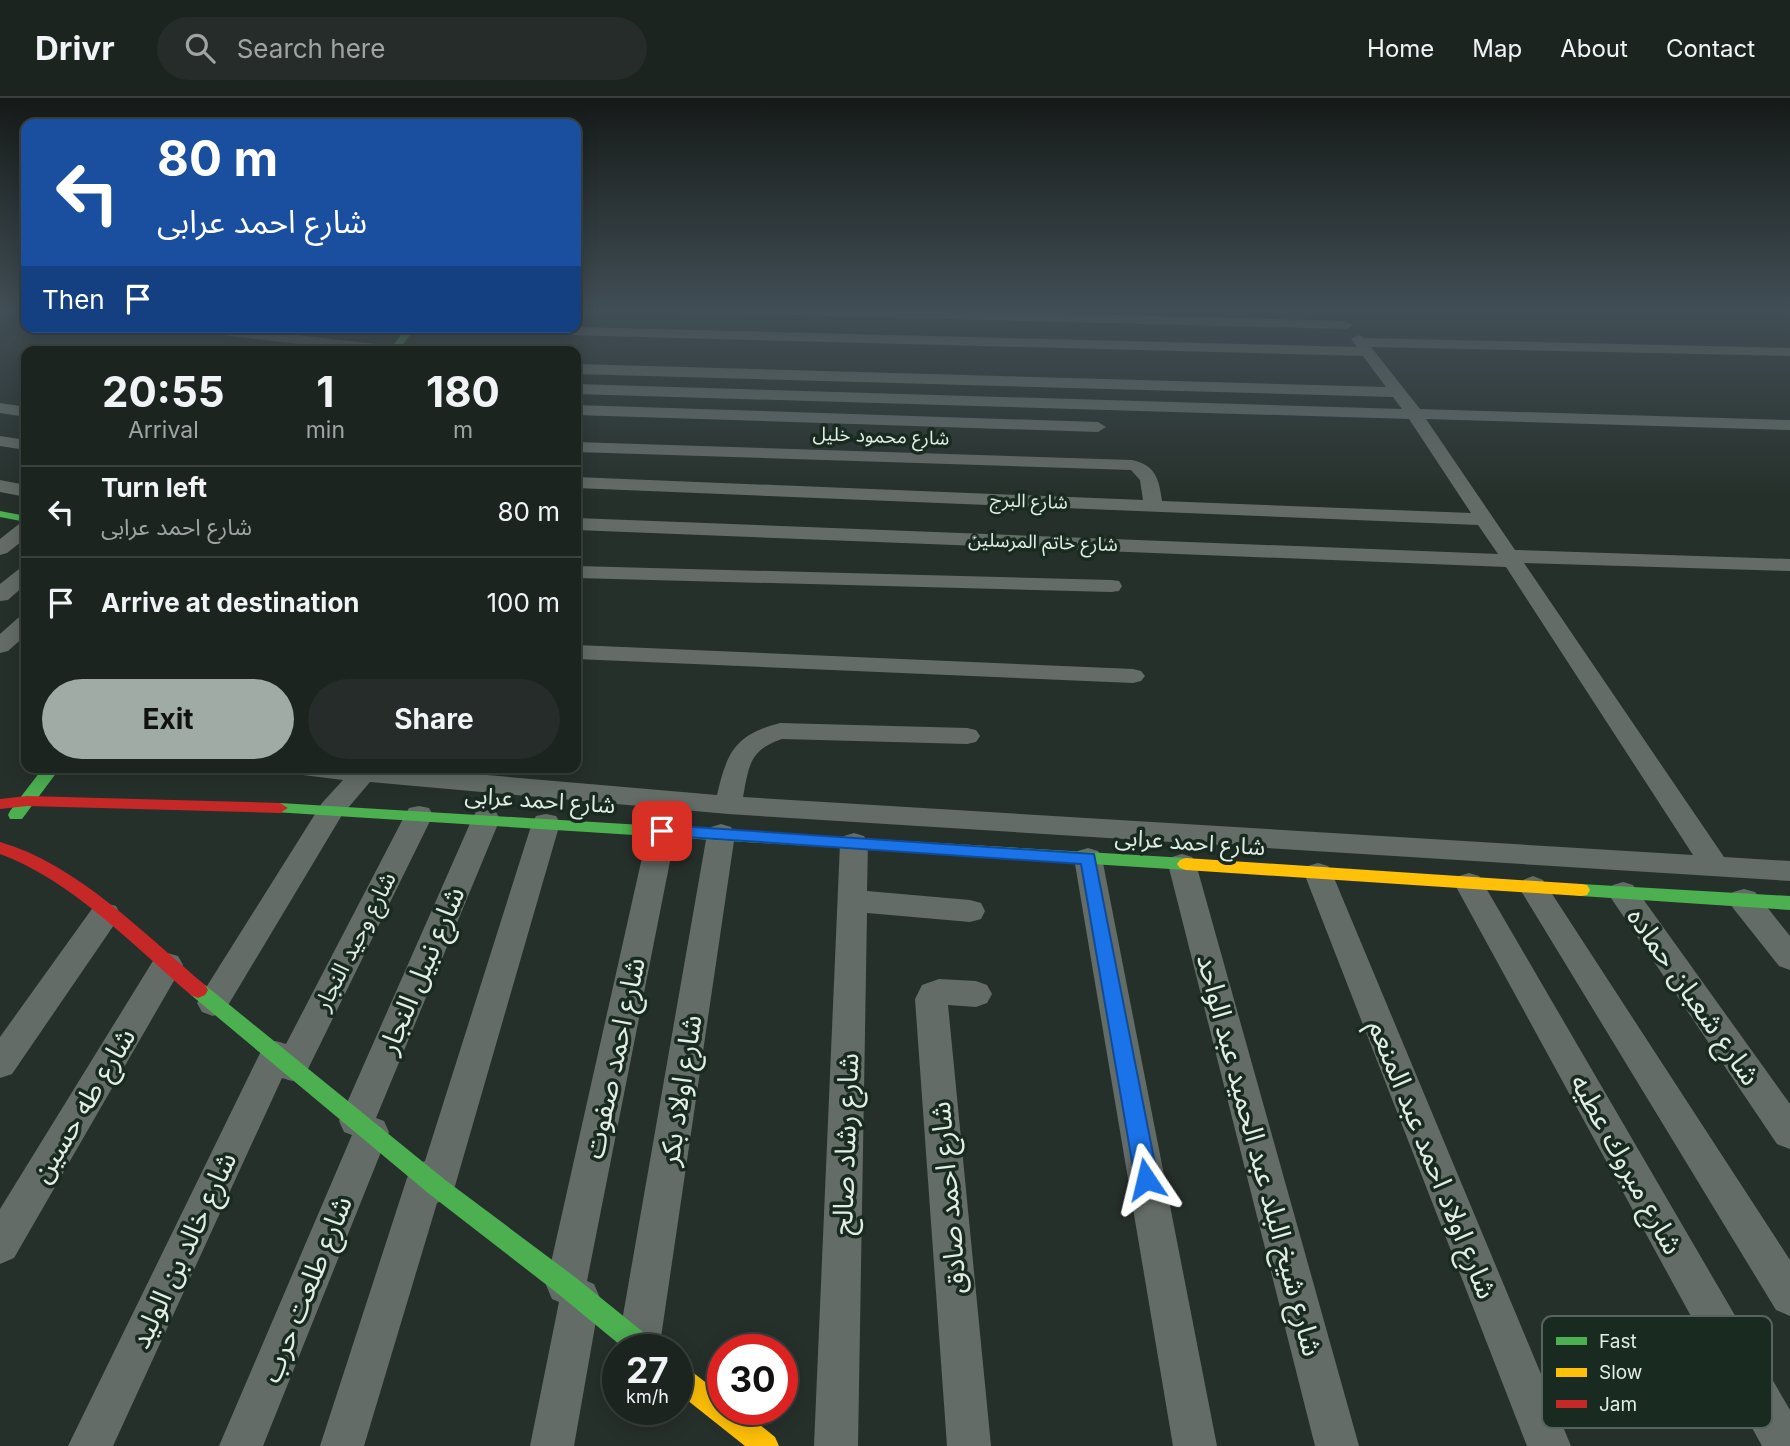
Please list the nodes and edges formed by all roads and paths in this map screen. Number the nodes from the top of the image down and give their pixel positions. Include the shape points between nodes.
1 (705, 371) edge
2 (1379, 371) edge
3 (1385, 381) junction
4 (581, 389) edge
5 (0, 408) edge
6 (581, 410) edge
7 (21, 411) edge
8 (1414, 414) junction
9 (1790, 425) edge
10 (1098, 427) dead end
11 (0, 441) edge
12 (21, 444) edge
13 (581, 447) edge
14 (581, 483) edge
15 (0, 486) edge
16 (21, 490) edge
17 (1153, 506) junction
18 (0, 514) edge
19 (21, 518) edge
20 (1482, 519) junction
21 (581, 524) edge
22 (21, 532) edge
23 (0, 549) edge
24 (1509, 558) junction
25 (1790, 565) edge
26 (581, 572) edge
27 (21, 577) edge
28 (1111, 586) dead end
29 (0, 596) edge
30 (21, 627) edge
31 (0, 646) edge
32 (581, 652) edge
33 (1133, 676) dead end
34 (967, 736) dead end
35 (48, 773) edge
36 (364, 773) edge
37 (381, 773) edge
38 (27, 801) junction
39 (0, 804) edge
40 (332, 809) junction
41 (419, 815) junction
42 (486, 819) junction
43 (724, 820) junction
44 (546, 823) junction
45 (7, 827) dead end
46 (662, 831) junction
47 (854, 843) junction
48 (0, 848) edge
49 (1088, 858) junction
50 (1182, 864) junction
51 (1716, 866) junction
52 (1790, 871) edge
53 (1318, 873) junction
54 (1469, 883) junction
55 (1533, 887) junction
56 (1623, 893) junction
57 (1744, 900) junction
58 (852, 901) junction
59 (1790, 903) edge
60 (970, 911) dead end
61 (105, 914) junction
62 (1790, 958) edge
63 (167, 965) junction
64 (976, 994) dead end
65 (213, 1003) junction
66 (284, 1061) junction
67 (0, 1064) edge
68 (364, 1127) junction
69 (1790, 1133) edge
70 (431, 1182) junction
71 (0, 1245) edge
72 (573, 1290) junction
73 (1790, 1296) edge
74 (1713, 1316) edge
75 (626, 1334) edge
76 (644, 1334) edge
77 (693, 1389) edge
78 (1772, 1421) edge
79 (760, 1443) edge
80 (90, 1446) edge
81 (242, 1446) edge
82 (342, 1446) edge
83 (552, 1446) edge
84 (836, 1446) edge
85 (970, 1446) edge
86 (1195, 1446) edge
87 (1337, 1446) edge
88 (1549, 1446) edge
89 (1786, 1446) edge

1 - 3 street
2 - 3 street
3 - 8 street
4 - 8 street
5 - 7 street
6 - 10 street
8 - 9 street
8 - 20 street
11 - 12 street
13 - 17 street, شارع محمود خليل via 1132,465 1148,472
14 - 17 street, شارع البرج
15 - 16 street
17 - 20 street, شارع البرج
18 - 19 street
20 - 24 street
21 - 24 street, شارع خاتم المرسلين
22 - 23 street
24 - 25 street, شارع خاتم المرسلين
24 - 51 street
26 - 28 street
27 - 29 street
30 - 31 street
32 - 33 street
34 - 43 street, شارع اولاد بكر via 768,734 740,753
35 - 38 street
36 - 40 street
37 - 43 street
38 - 39 street, شارع احمد عرابى
38 - 40 street, شارع احمد عرابى
38 - 45 street
40 - 41 street, شارع احمد عرابى
40 - 65 street
41 - 42 street, شارع احمد عرابى
41 - 66 street, شارع وحيد النجار
42 - 44 street, شارع احمد عرابى
42 - 68 street, شارع نبيل النجار
43 - 46 street, شارع احمد عرابى
43 - 47 street, شارع احمد عرابى
43 - 51 street
43 - 76 street, شارع اولاد بكر
44 - 46 street, شارع احمد عرابى
44 - 70 street
46 - 72 street, شارع احمد صفوت
47 - 49 street, شارع احمد عرابى
47 - 58 street, شارع رشاد صالح
48 - 61 street via 45,869
49 - 50 street, شارع احمد عرابى
49 - 86 street
50 - 53 street, شارع احمد عرابى
50 - 87 street, شارع شيخ البلد عبد الحميد عبد الواحد
51 - 52 street
53 - 54 street, شارع احمد عرابى
53 - 88 street, شارع اولاد احمد عبد المنعم
54 - 55 street, شارع احمد عرابى
54 - 74 street, شارع مبروك عطيه
55 - 56 street, شارع احمد عرابى
55 - 73 street
56 - 57 street, شارع احمد عرابى
56 - 69 street, شارع شعبان حماده
57 - 59 street, شارع احمد عرابى
57 - 62 street
58 - 60 street
58 - 84 street, شارع رشاد صالح
61 - 63 street
61 - 67 street
63 - 65 street
63 - 71 street, شارع طه حسين
64 - 85 street, شارع احمد صادق via 939,992 931,999
65 - 66 street
66 - 68 street
66 - 80 street, شارع خالد بن الوليد
68 - 70 street
68 - 81 street, شارع طلعت حرب
70 - 72 street
70 - 82 street
72 - 75 street
72 - 83 street, شارع احمد صفوت
77 - 79 street
78 - 89 street, شارع مبروك عطيه

